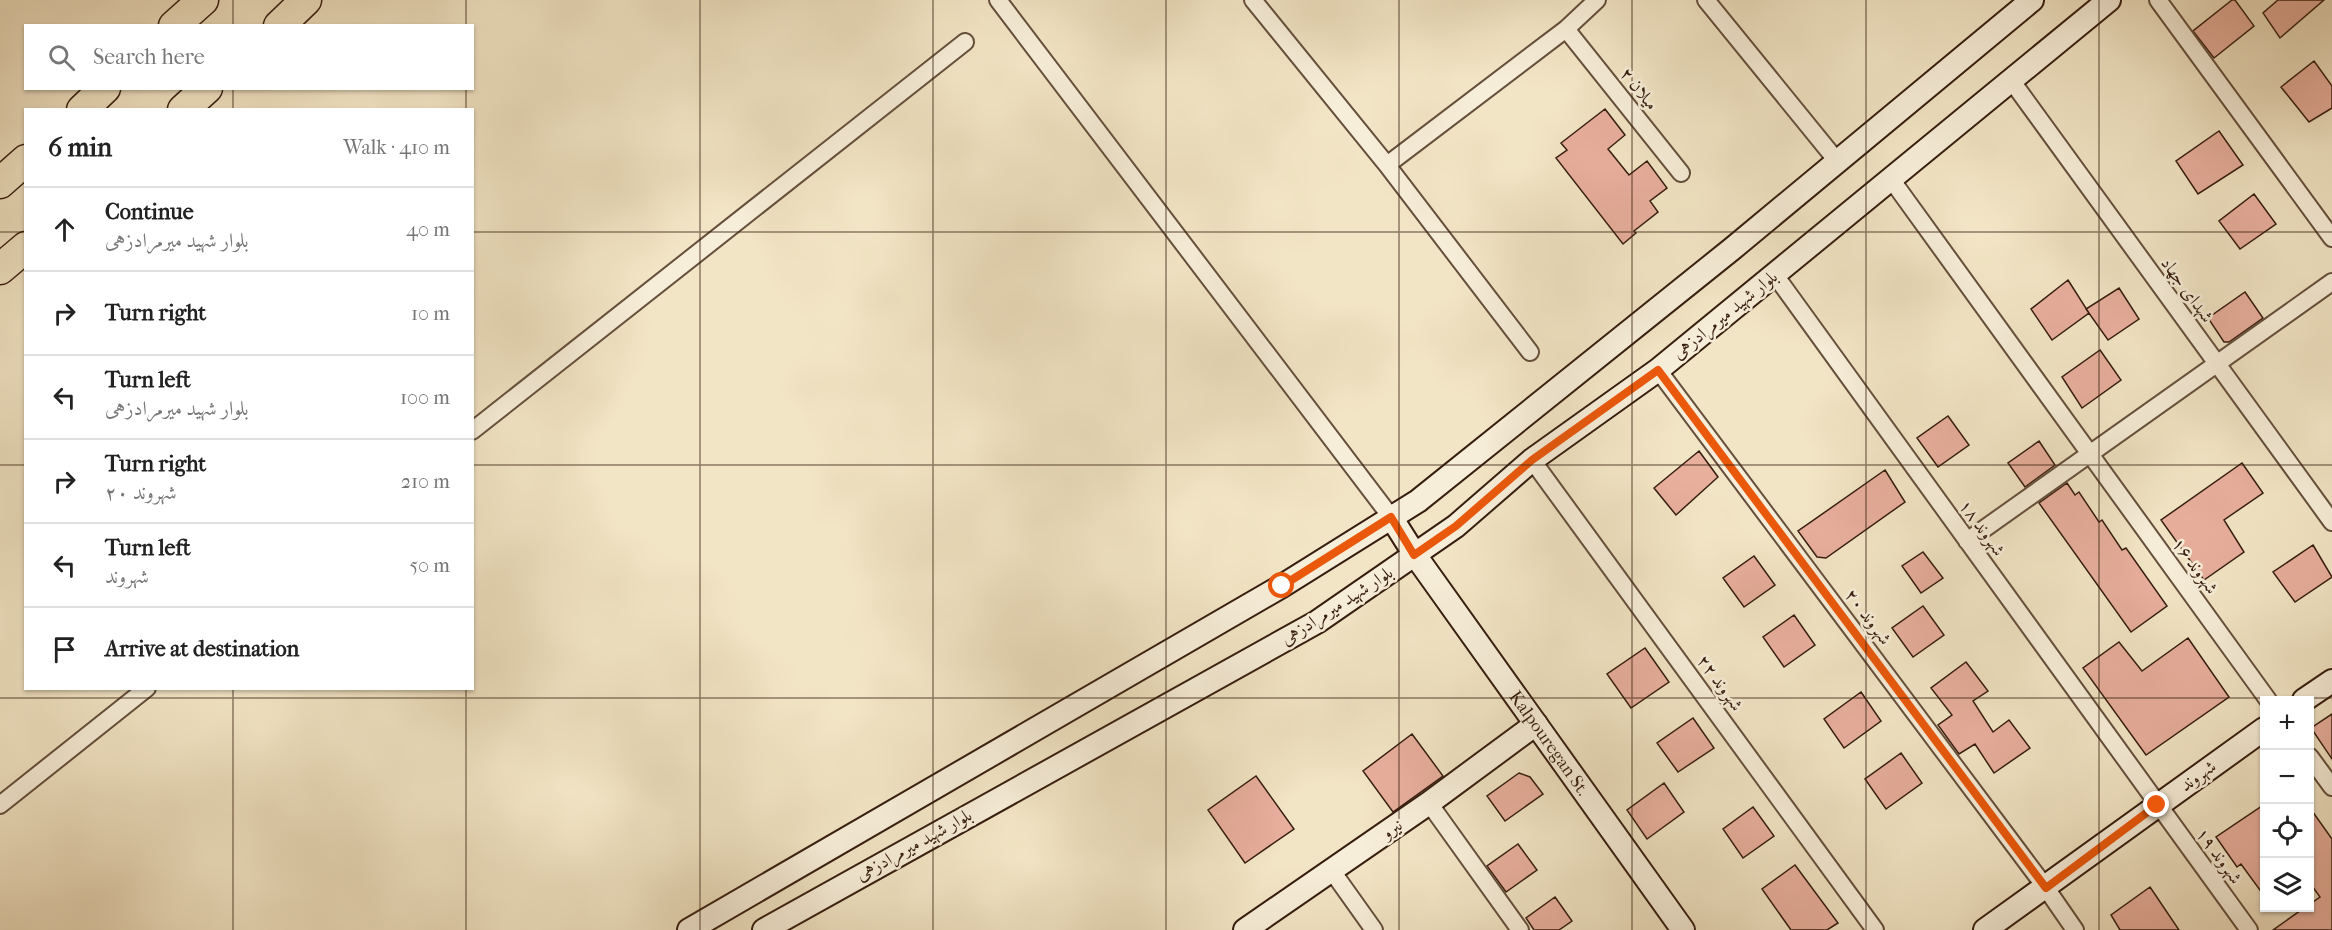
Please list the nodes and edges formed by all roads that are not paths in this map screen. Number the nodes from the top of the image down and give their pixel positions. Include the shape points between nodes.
1 (203, 0) edge
2 (306, 0) edge
3 (998, 0) edge
4 (1253, 0) edge
5 (1597, 0) edge
6 (1706, 0) edge
7 (2032, 0) edge
8 (2109, 0) edge
9 (2158, 0) edge
10 (176, 24) edge
11 (281, 24) edge
12 (1566, 29) junction
13 (965, 42) dead end
14 (2011, 80) junction
15 (103, 90) edge
16 (205, 90) edge
17 (84, 108) edge
18 (185, 108) edge
19 (1837, 161) junction
20 (24, 162) edge
21 (1387, 165) junction
22 (1681, 173) dead end
23 (1891, 178) junction
24 (0, 183) edge
25 (2332, 238) edge
26 (24, 249) edge
27 (0, 268) edge
28 (1775, 274) junction
29 (2332, 282) edge
30 (1530, 352) dead end
31 (2216, 363) junction
32 (1658, 370) junction
33 (474, 429) edge
34 (2090, 454) junction
35 (1532, 460) junction
36 (1391, 517) junction
37 (2332, 522) edge
38 (1967, 541) junction
39 (1414, 555) junction
40 (2332, 681) edge
41 (144, 690) edge
42 (2265, 696) edge
43 (2310, 696) edge
44 (1536, 724) junction
45 (2260, 733) edge
46 (2314, 763) edge
47 (2332, 788) edge
48 (1429, 803) junction
49 (0, 805) edge
50 (2157, 805) junction
51 (1332, 871) junction
52 (2046, 888) junction
53 (689, 930) edge
54 (764, 930) edge
55 (1245, 930) edge
56 (1374, 930) edge
57 (1520, 930) edge
58 (1683, 930) edge
59 (1875, 930) edge
60 (1985, 930) edge
61 (2074, 930) edge
62 (2249, 930) edge

1 - 10 highway
2 - 11 highway
3 - 36 street
4 - 21 street
5 - 12 street
6 - 19 street
7 - 19 main road
8 - 14 main road, بلوار شهید میرمرادزهی
9 - 25 street
12 - 21 street
12 - 22 street, میلان ۲
13 - 33 street
14 - 23 main road, بلوار شهید میرمرادزهی
14 - 31 street, شهدای جهاد
15 - 17 highway
16 - 18 highway
19 - 36 main road via 1418,501
20 - 24 highway
21 - 30 street
23 - 28 main road, بلوار شهید میرمرادزهی
23 - 34 street, شهروند ۱۶
26 - 27 highway
28 - 32 main road, بلوار شهید میرمرادزهی
28 - 38 street, شهروند ۱۸
29 - 31 street
31 - 34 street
31 - 37 street, شهدای جهاد
32 - 35 main road, بلوار شهید میرمرادزهی
32 - 52 street, شهروند ۲۰
34 - 38 street
34 - 42 street, شهروند ۱۶
35 - 39 main road, بلوار شهید میرمرادزهی via 1456,526
35 - 59 street, شهروند ۲۲
36 - 39 main road, Kalpouregan St.
36 - 53 main road via 1272,592
38 - 50 street, شهروند ۱۸
39 - 44 main road, Kalpouregan St.
39 - 54 main road, بلوار شهید میرمرادزهی via 1317,622
40 - 43 main road
41 - 49 street
44 - 48 main road, نیرو
44 - 58 main road, Kalpouregan St.
45 - 50 main road, شهروند
46 - 47 street
48 - 51 main road, نیرو
48 - 57 street
50 - 52 main road, شهروند
50 - 62 street, شهروند ۱۹
51 - 55 main road, نیرو
51 - 56 street
52 - 60 main road, شهروند
52 - 61 street, شهروند ۲۰

